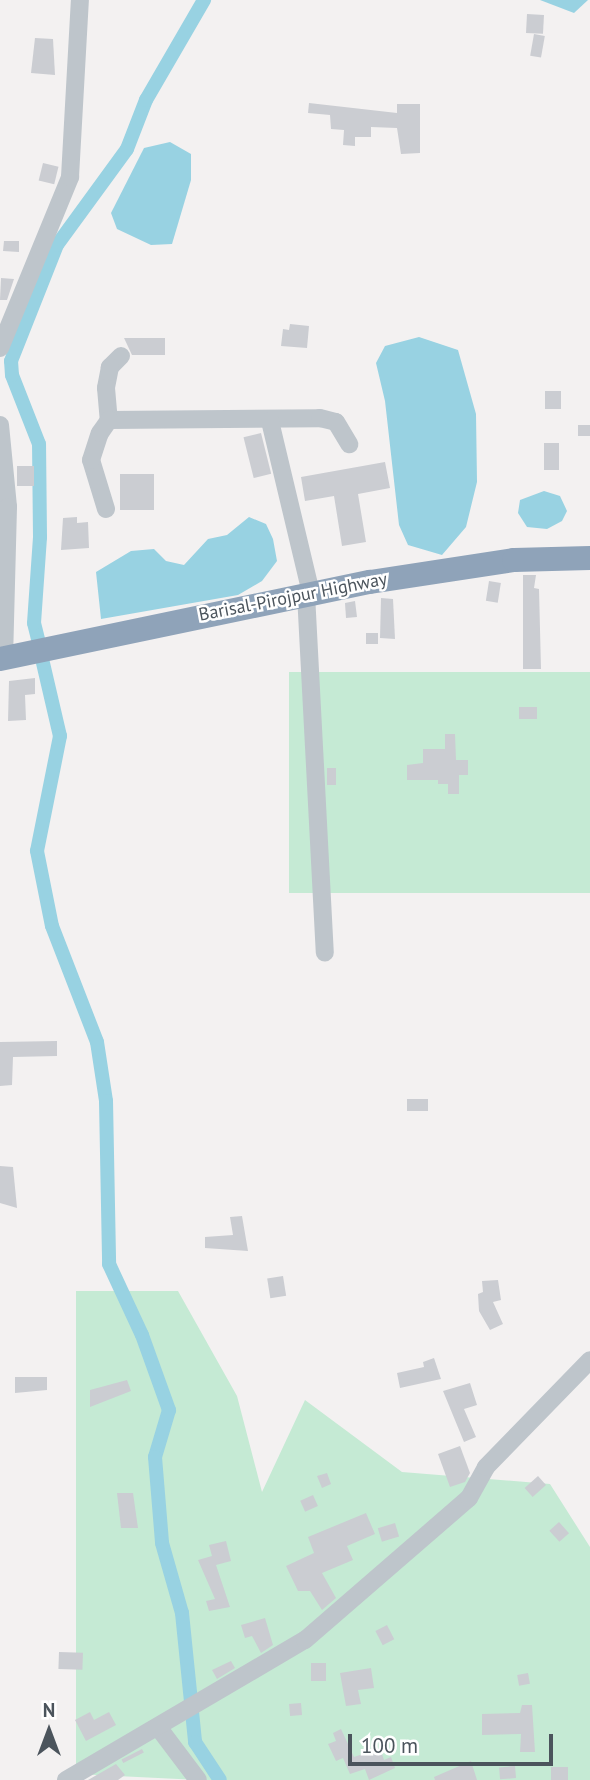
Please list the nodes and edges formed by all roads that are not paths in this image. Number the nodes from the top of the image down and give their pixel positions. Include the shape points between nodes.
1 (80, 0) edge
2 (0, 348) edge
3 (121, 356) dead end
4 (109, 420) junction
5 (270, 421) junction
6 (0, 425) edge
7 (348, 444) dead end
8 (106, 509) dead end
9 (590, 558) edge
10 (309, 594) junction
11 (2, 659) edge
12 (325, 952) dead end
13 (590, 1360) edge
14 (158, 1727) junction
15 (66, 1780) edge
16 (198, 1780) edge

1 - 2 street via 74,154 69,177
3 - 4 street via 110,367 106,388
4 - 5 street
4 - 8 street via 91,460
5 - 7 street via 320,418 336,422
5 - 10 street
6 - 11 street via 8,507
9 - 10 highway, Barisal-Pirojpur Highway via 514,560
10 - 11 highway, Barisal-Pirojpur Highway
10 - 12 street
13 - 14 street via 486,1467 469,1498 383,1568 353,1601 305,1640
14 - 15 street
14 - 16 street

